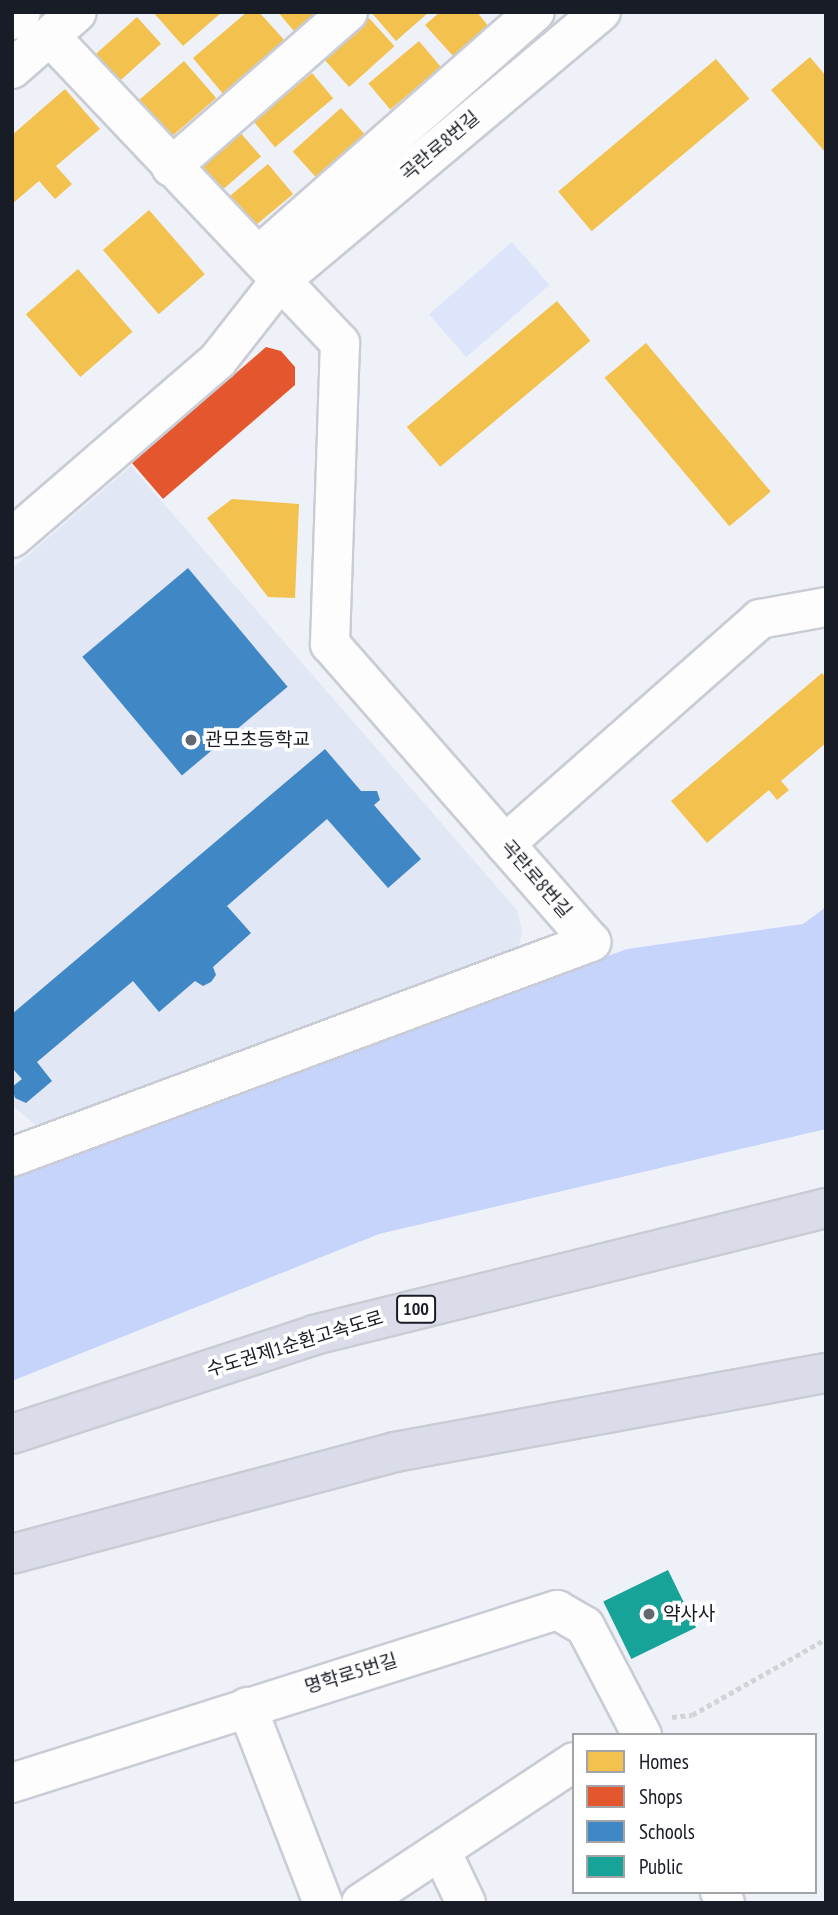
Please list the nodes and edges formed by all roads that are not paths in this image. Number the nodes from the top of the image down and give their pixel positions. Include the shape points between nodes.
1 (21, 12) edge
2 (348, 12) edge
3 (535, 12) edge
4 (601, 12) edge
5 (12, 20) edge
6 (60, 20) edge
7 (12, 47) edge
8 (12, 69) edge
9 (171, 167) junction
10 (269, 268) junction
11 (12, 538) edge
12 (826, 607) edge
13 (505, 844) junction
14 (12, 1157) edge
15 (826, 1208) edge
16 (826, 1373) edge
17 (12, 1434) edge
18 (12, 1554) edge
19 (247, 1707) junction
20 (631, 1730) edge
21 (572, 1763) edge
22 (12, 1783) edge
23 (441, 1851) junction
24 (368, 1901) edge
25 (323, 1903) edge
26 (466, 1903) edge

1 - 5 street
2 - 9 street
3 - 10 street
4 - 10 street, 곡란로8번길
6 - 7 street
6 - 8 street
6 - 9 street
9 - 10 street
10 - 11 street, 곡란로8번길 via 218,360
10 - 13 street, 곡란로8번길 via 340,343 330,644
12 - 13 street via 760,619
13 - 14 street, 곡란로8번길 via 591,942
15 - 17 highway, 수도권제1순환고속도로 / 100 via 314,1335
16 - 18 highway via 395,1452
19 - 20 street, 명학로5번길 via 557,1610 585,1626
19 - 22 street, 명학로5번길
19 - 25 street
21 - 23 street
23 - 24 street
23 - 26 street

